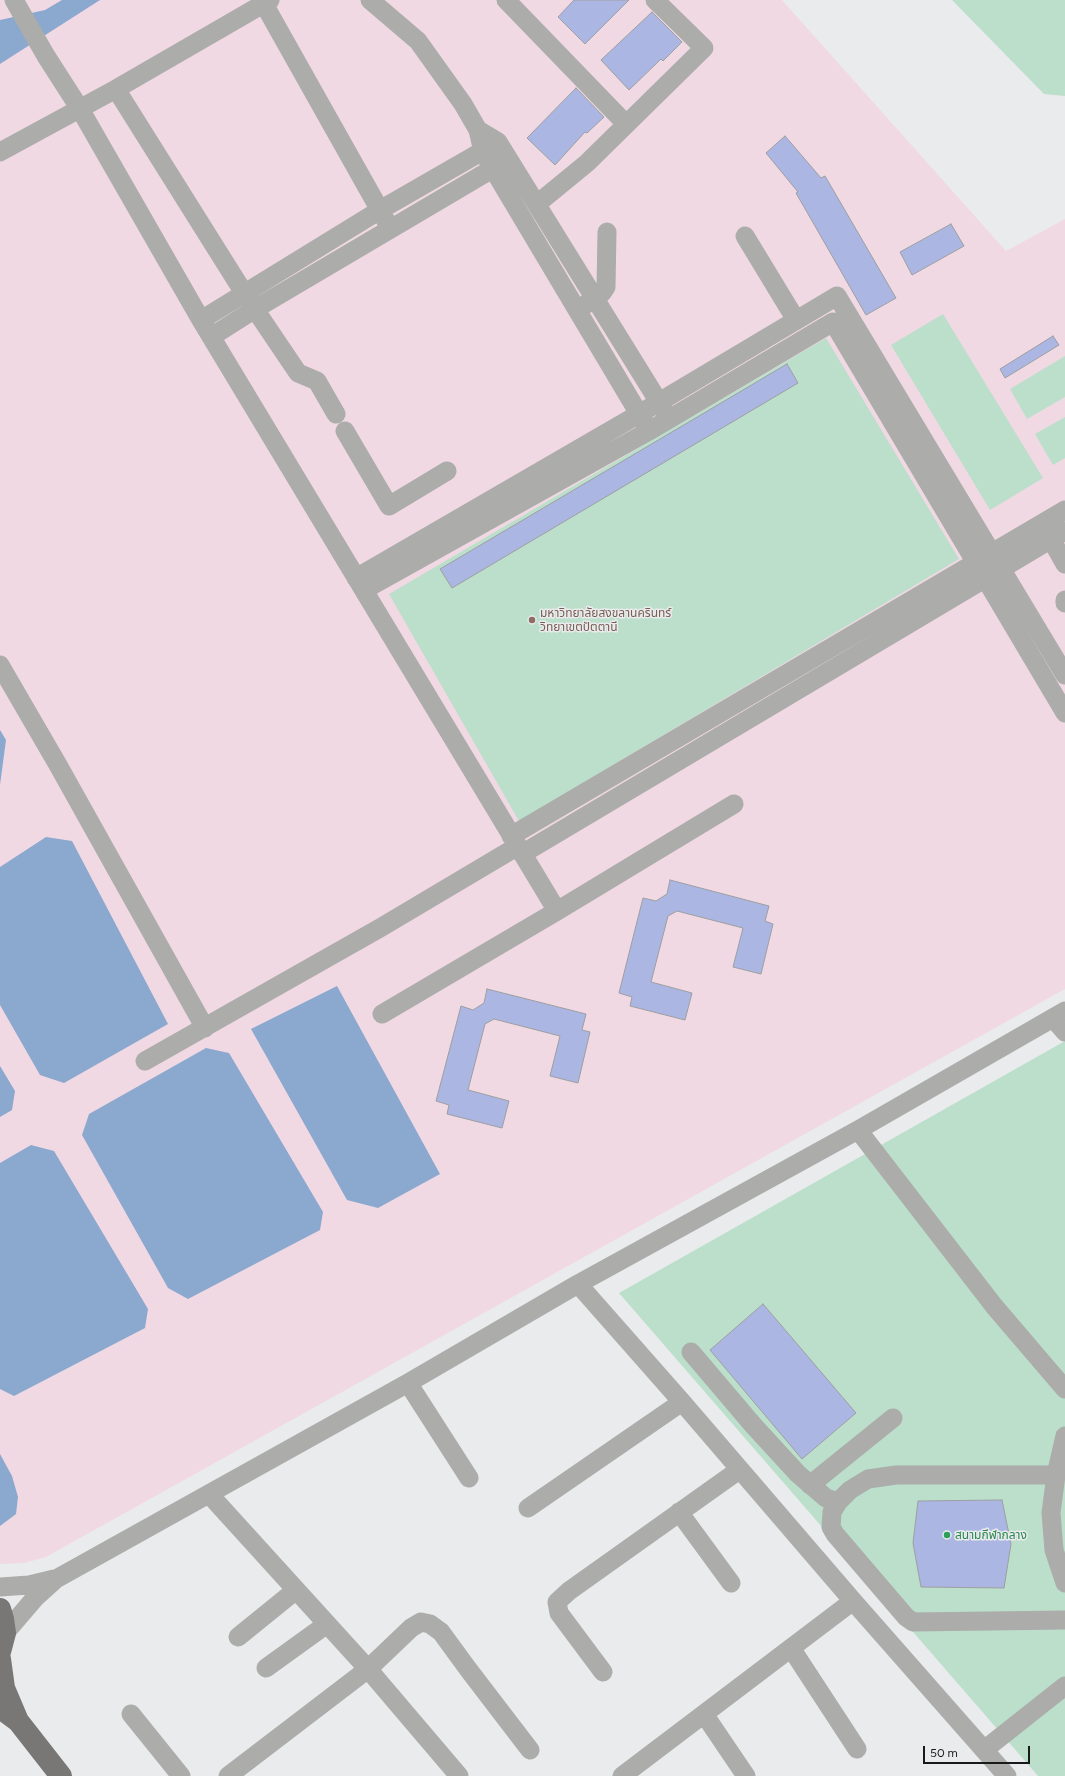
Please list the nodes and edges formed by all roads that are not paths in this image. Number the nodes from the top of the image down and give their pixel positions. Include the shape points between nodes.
1 (14, 0) edge
2 (370, 0) edge
3 (506, 0) edge
4 (654, 0) edge
5 (267, 2) edge
6 (116, 89) junction
7 (80, 109) junction
8 (626, 124) junction
9 (490, 147) junction
10 (0, 152) edge
11 (501, 164) junction
12 (537, 204) junction
13 (380, 210) junction
14 (391, 229) junction
15 (607, 232) dead end
16 (745, 236) dead end
17 (244, 293) junction
18 (595, 299) junction
19 (255, 309) junction
20 (577, 310) junction
21 (201, 320) junction
22 (796, 320) junction
23 (211, 337) junction
24 (659, 402) junction
25 (336, 414) dead end
26 (639, 414) junction
27 (670, 419) junction
28 (345, 431) dead end
29 (649, 431) junction
30 (922, 454) junction
31 (447, 471) dead end
32 (1065, 510) edge
33 (1058, 535) edge
34 (1065, 564) edge
35 (988, 566) junction
36 (360, 584) junction
37 (0, 665) edge
38 (1065, 675) edge
39 (1065, 713) edge
40 (734, 804) dead end
41 (517, 845) junction
42 (557, 911) junction
43 (382, 1014) dead end
44 (1061, 1020) edge
45 (205, 1028) junction
46 (145, 1061) dead end
47 (858, 1130) junction
48 (578, 1284) junction
49 (691, 1352) dead end
50 (408, 1383) junction
51 (1065, 1389) edge
52 (682, 1402) junction
53 (893, 1418) dead end
54 (1065, 1436) edge
55 (739, 1470) junction
56 (1056, 1475) junction
57 (469, 1478) dead end
58 (810, 1486) junction
59 (209, 1494) junction
60 (838, 1502) junction
61 (528, 1508) dead end
62 (679, 1512) junction
63 (56, 1579) junction
64 (731, 1583) dead end
65 (1065, 1583) edge
66 (0, 1587) edge
67 (296, 1590) junction
68 (853, 1601) junction
69 (0, 1609) edge
70 (1065, 1620) edge
71 (327, 1624) junction
72 (238, 1637) dead end
73 (2, 1643) edge
74 (791, 1648) junction
75 (0, 1659) edge
76 (266, 1668) dead end
77 (368, 1669) junction
78 (603, 1672) dead end
79 (1065, 1686) edge
80 (0, 1708) edge
81 (131, 1714) dead end
82 (704, 1714) junction
83 (18, 1722) junction
84 (857, 1749) dead end
85 (530, 1750) dead end
86 (984, 1750) junction
87 (61, 1776) edge
88 (180, 1776) edge
89 (228, 1776) edge
90 (459, 1776) edge
91 (622, 1776) edge
92 (746, 1776) edge
93 (1007, 1776) edge

1 - 7 street
2 - 9 street via 418,41
3 - 8 street
4 - 8 street via 704,48
5 - 6 street
5 - 13 street
6 - 7 street
6 - 17 street
7 - 10 street
7 - 21 street
8 - 12 street via 587,163
9 - 11 street
9 - 13 street
11 - 12 street
11 - 14 street
11 - 20 street
12 - 18 street
13 - 14 street
13 - 17 street
14 - 19 street
15 - 18 street via 606,287
16 - 22 street
17 - 19 street
17 - 21 street
18 - 20 street
18 - 24 street
19 - 23 street
19 - 25 street via 298,373 317,381
20 - 26 street
21 - 23 street
22 - 24 street
22 - 30 street via 837,296
23 - 36 street
24 - 26 street
24 - 27 street
26 - 29 street
26 - 36 street
27 - 29 street
27 - 30 street via 834,322
28 - 31 street via 389,506
29 - 36 street
30 - 35 street
32 - 35 street
33 - 34 street
33 - 35 street
35 - 38 street
35 - 39 street
35 - 41 street
36 - 41 street
37 - 45 street
40 - 42 street
41 - 42 street
41 - 45 street via 380,928
42 - 43 street
44 - 47 street
45 - 46 street
47 - 48 street
47 - 51 street via 994,1306
48 - 50 street
48 - 52 street
49 - 58 street
50 - 57 street
50 - 59 street
52 - 55 street
52 - 61 street
53 - 58 street
54 - 56 street
55 - 62 street
55 - 68 street
56 - 60 street via 877,1478 857,1484
56 - 65 street via 1052,1513 1054,1550
58 - 60 street via 826,1498
59 - 63 street
59 - 67 street
60 - 70 street via 830,1520 835,1534 912,1622
62 - 64 street
62 - 78 street via 557,1602 559,1613
63 - 66 street via 29,1586
63 - 73 street via 36,1598
67 - 71 street
67 - 72 street
68 - 74 street
68 - 86 street
69 - 73 main road via 3,1619
71 - 76 street
71 - 77 street
74 - 82 street
74 - 84 street
75 - 83 main road via 4,1688
77 - 85 street via 411,1628 421,1622 430,1624 441,1632
77 - 89 street
77 - 90 street
79 - 86 street
80 - 83 main road
81 - 88 street
82 - 91 street
82 - 92 street
83 - 87 main road
86 - 93 street

